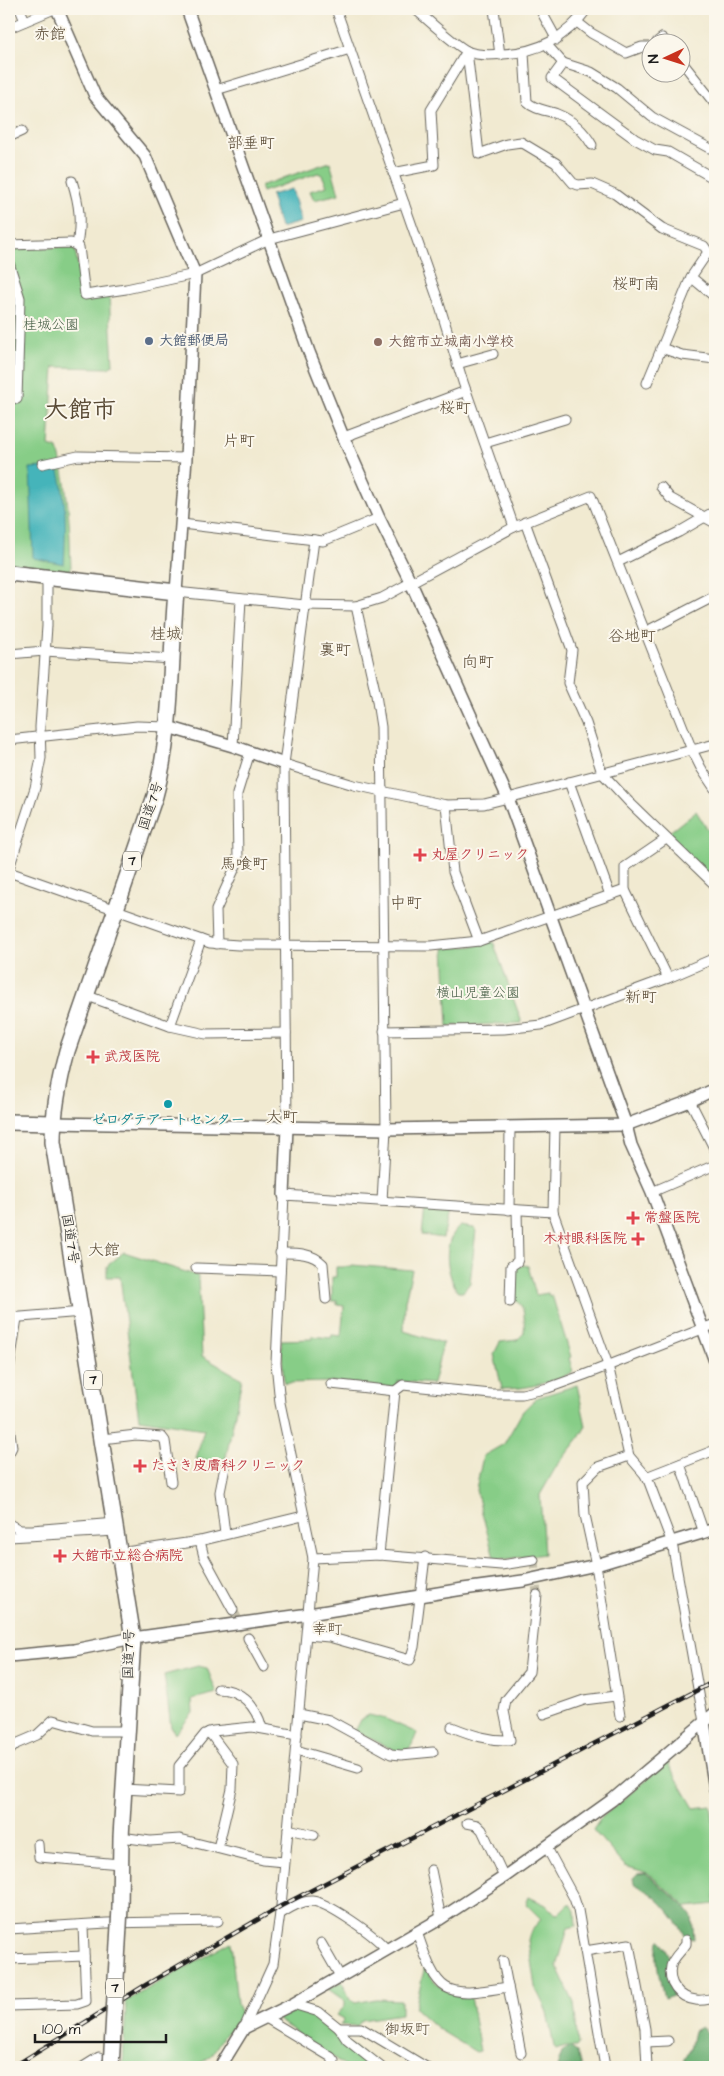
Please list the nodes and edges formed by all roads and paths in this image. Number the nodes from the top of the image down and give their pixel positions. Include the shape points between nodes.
1 (20, 9) edge
2 (56, 9) edge
3 (187, 9) edge
4 (336, 9) edge
5 (415, 9) edge
6 (494, 9) edge
7 (540, 9) edge
8 (587, 9) edge
9 (26, 21) junction
10 (577, 22) junction
11 (9, 28) edge
12 (556, 40) junction
13 (547, 45) junction
14 (642, 47) edge
15 (350, 50) junction
16 (466, 51) junction
17 (524, 53) junction
18 (500, 55) junction
19 (563, 63) junction
20 (692, 75) edge
21 (216, 90) junction
22 (715, 104) edge
23 (22, 131) dead end
24 (9, 137) edge
25 (592, 145) dead end
26 (709, 148) dead end
27 (393, 173) junction
28 (715, 179) edge
29 (72, 181) dead end
30 (404, 203) junction
31 (269, 239) junction
32 (9, 245) edge
33 (77, 246) junction
34 (9, 263) edge
35 (195, 274) junction
36 (691, 278) junction
37 (715, 297) edge
38 (661, 348) junction
39 (494, 354) dead end
40 (715, 359) edge
41 (457, 364) junction
42 (647, 384) dead end
43 (466, 391) junction
44 (17, 399) dead end
45 (566, 418) dead end
46 (344, 437) junction
47 (485, 443) junction
48 (186, 458) junction
49 (42, 464) dead end
50 (662, 487) dead end
51 (715, 511) edge
52 (705, 517) junction
53 (379, 518) junction
54 (525, 522) junction
55 (715, 523) edge
56 (182, 524) junction
57 (514, 527) junction
58 (314, 540) junction
59 (618, 562) junction
60 (9, 573) edge
61 (47, 577) junction
62 (411, 583) junction
63 (176, 592) junction
64 (715, 596) edge
65 (241, 599) junction
66 (306, 605) junction
67 (356, 606) junction
68 (645, 632) junction
69 (45, 651) junction
70 (9, 654) edge
71 (172, 659) junction
72 (168, 728) junction
73 (40, 738) junction
74 (9, 740) edge
75 (715, 744) edge
76 (233, 746) junction
77 (692, 750) junction
78 (250, 752) junction
79 (284, 764) junction
80 (602, 773) junction
81 (570, 782) junction
82 (715, 789) edge
83 (382, 790) junction
84 (508, 798) junction
85 (446, 805) junction
86 (666, 839) junction
87 (9, 868) edge
88 (9, 872) edge
89 (715, 885) edge
90 (625, 890) junction
91 (610, 896) junction
92 (116, 910) junction
93 (550, 917) junction
94 (201, 940) junction
95 (479, 941) junction
96 (217, 944) junction
97 (284, 945) junction
98 (383, 945) junction
99 (715, 958) edge
100 (668, 978) junction
101 (85, 995) junction
102 (584, 1010) junction
103 (170, 1026) junction
104 (384, 1032) junction
105 (286, 1033) junction
106 (715, 1090) edge
107 (690, 1101) junction
108 (9, 1122) edge
109 (53, 1123) junction
110 (626, 1124) junction
111 (555, 1126) junction
112 (287, 1127) junction
113 (510, 1127) junction
114 (386, 1129) junction
115 (715, 1150) edge
116 (715, 1165) edge
117 (652, 1192) junction
118 (284, 1195) junction
119 (382, 1201) junction
120 (513, 1210) junction
121 (553, 1212) junction
122 (280, 1252) junction
123 (196, 1268) dead end
124 (280, 1271) junction
125 (326, 1299) dead end
126 (510, 1302) dead end
127 (82, 1312) junction
128 (13, 1318) edge
129 (715, 1324) edge
130 (704, 1329) junction
131 (715, 1360) edge
132 (608, 1366) junction
133 (9, 1370) edge
134 (331, 1384) dead end
135 (395, 1391) junction
136 (9, 1425) edge
137 (102, 1439) junction
138 (715, 1450) edge
139 (10, 1451) edge
140 (629, 1456) junction
141 (226, 1462) dead end
142 (680, 1464) junction
143 (646, 1477) junction
144 (171, 1482) dead end
145 (303, 1516) junction
146 (9, 1524) edge
147 (115, 1527) junction
148 (715, 1529) edge
149 (704, 1533) junction
150 (225, 1534) junction
151 (9, 1537) edge
152 (200, 1541) junction
153 (672, 1543) junction
154 (119, 1553) junction
155 (379, 1555) junction
156 (313, 1558) junction
157 (425, 1558) junction
158 (534, 1560) dead end
159 (596, 1565) junction
160 (537, 1595) tunnel mouth
161 (419, 1596) junction
162 (233, 1610) tunnel mouth
163 (309, 1614) junction
164 (307, 1635) junction
165 (132, 1638) junction
166 (248, 1638) tunnel mouth
167 (9, 1656) edge
168 (264, 1667) dead end
169 (218, 1688) dead end
170 (616, 1696) junction
171 (715, 1712) edge
172 (299, 1714) junction
173 (544, 1714) dead end
174 (620, 1716) dead end
175 (704, 1722) junction
176 (452, 1727) dead end
177 (262, 1728) junction
178 (126, 1730) junction
179 (209, 1732) junction
180 (297, 1736) junction
181 (296, 1750) junction
182 (9, 1751) edge
183 (433, 1752) dead end
184 (358, 1768) dead end
185 (714, 1776) edge
186 (123, 1789) junction
187 (715, 1789) edge
188 (467, 1823) dead end
189 (288, 1829) junction
190 (314, 1835) dead end
191 (121, 1837) junction
192 (38, 1844) dead end
193 (218, 1848) junction
194 (547, 1848) junction
195 (284, 1862) junction
196 (120, 1864) junction
197 (430, 1870) dead end
198 (504, 1877) junction
199 (280, 1914) junction
200 (440, 1918) junction
201 (218, 1921) dead end
202 (83, 1926) junction
203 (9, 1929) edge
204 (417, 1932) junction
205 (686, 1940) dead end
206 (322, 1943) dead end
207 (386, 1949) junction
208 (585, 1951) junction
209 (84, 1956) junction
210 (9, 1959) edge
211 (503, 1961) dead end
212 (340, 1976) junction
213 (508, 1988) junction
214 (715, 1998) edge
215 (293, 2004) junction
216 (9, 2006) edge
217 (266, 2018) junction
218 (244, 2028) junction
219 (339, 2028) junction
220 (668, 2041) dead end
221 (646, 2042) junction
222 (521, 2053) dead end
223 (99, 2057) dead end
224 (83, 2067) edge
225 (111, 2067) edge
226 (220, 2067) edge
227 (331, 2067) edge
228 (381, 2067) edge
229 (426, 2067) edge
230 (605, 2067) edge
231 (647, 2067) edge

1 - 9 street
2 - 9 street
2 - 35 street via 95,96 145,156
3 - 21 street
4 - 15 street
5 - 16 street
6 - 18 street
7 - 12 street
8 - 10 street
9 - 11 street
10 - 12 street
10 - 14 street via 626,54
12 - 13 street
13 - 17 street
13 - 19 street
15 - 21 street
15 - 27 street
16 - 18 street via 478,55
16 - 27 street via 430,110 434,165
16 - 36 street via 479,154 521,142 556,163 573,183 592,184 615,194 662,229 704,246 708,252
17 - 18 street
17 - 25 street via 527,102 573,123
19 - 26 street via 591,72 617,88 652,117
19 - 28 street via 552,78 635,139 655,150 668,152
20 - 22 street
21 - 31 street
23 - 24 street
27 - 30 street
29 - 33 street via 80,217
30 - 31 street
30 - 41 street
31 - 35 street
31 - 46 street via 309,352
32 - 33 street via 71,243
33 - 35 street via 85,295
34 - 44 street via 20,298
35 - 48 street
36 - 37 street
36 - 38 street
38 - 40 street via 682,355
38 - 42 street
39 - 41 street
41 - 43 street
43 - 46 street
43 - 47 street
45 - 47 street
46 - 53 street
47 - 57 street
48 - 49 street via 78,456
48 - 56 street
50 - 52 street via 670,498
51 - 52 street
52 - 55 street
52 - 59 street
53 - 58 street via 334,538
53 - 62 street
54 - 57 street
54 - 59 street via 591,496
54 - 80 street via 572,650 568,683 586,723
56 - 58 street
56 - 63 street
57 - 62 street
58 - 66 street
59 - 68 street
60 - 61 main road
61 - 63 main road
61 - 69 street
62 - 67 street via 382,598
62 - 84 street
63 - 65 street
63 - 71 main road, 国道7号 / 7
64 - 68 street
65 - 66 street
65 - 76 street
66 - 67 street
66 - 79 street
67 - 83 street via 381,727
68 - 77 street
69 - 70 street
69 - 71 street
69 - 73 street
71 - 72 main road, 国道7号 / 7
72 - 73 street via 137,726
72 - 76 street
72 - 92 main road, 国道7号 / 7 via 155,796
73 - 74 street
73 - 87 street via 41,758 35,788
75 - 77 street
76 - 78 street
77 - 80 street
77 - 82 street
78 - 79 street
78 - 96 street via 237,794 238,861 216,910
79 - 83 street
79 - 97 street
80 - 81 street
80 - 86 street
81 - 84 street
81 - 91 street
83 - 85 street
83 - 98 street
84 - 85 street via 484,804
84 - 93 street
85 - 95 street via 453,872
86 - 89 street
86 - 90 street via 625,867
88 - 92 street
90 - 91 street
90 - 100 street
91 - 93 street
92 - 94 street
92 - 101 main road, 国道7号 / 7
93 - 95 street
93 - 102 street
94 - 96 street
94 - 103 street
95 - 98 street via 431,946
96 - 97 street
97 - 98 street
97 - 105 street
98 - 104 street
99 - 100 street
100 - 102 street
101 - 103 street
101 - 109 main road, 国道7号 / 7 via 57,1089
102 - 104 street via 533,1026
102 - 110 street
103 - 105 street via 206,1034
104 - 114 street
105 - 112 street
106 - 107 street
107 - 110 street
107 - 115 street
108 - 109 main road
109 - 112 street
109 - 127 main road, 国道7号 / 7
110 - 111 street
110 - 117 street via 631,1146
111 - 113 street
111 - 121 street
112 - 114 street
112 - 118 street
113 - 114 street
113 - 120 street
114 - 119 street
116 - 117 street
117 - 130 street
118 - 119 street
118 - 122 street
119 - 120 street
120 - 121 street
120 - 126 street via 518,1259 511,1266
121 - 132 street
122 - 124 street
122 - 125 street via 301,1254 323,1264
123 - 124 street
124 - 145 street via 276,1363 280,1403
127 - 128 street
127 - 137 main road, 国道7号 / 7
128 - 133 street
129 - 130 street
130 - 131 street
130 - 132 street
132 - 135 street via 522,1394 403,1386
132 - 140 street
134 - 135 street
135 - 155 street
136 - 139 street
137 - 144 street via 136,1435 162,1437
137 - 147 main road, 国道7号 / 7
138 - 142 street
140 - 143 street
140 - 159 street via 598,1468 583,1482 585,1515
141 - 150 street via 220,1492
142 - 143 street
142 - 149 street
143 - 153 street
145 - 150 street
145 - 156 street
146 - 147 street via 20,1530
147 - 151 street
147 - 154 main road, 国道7号 / 7
148 - 149 street
149 - 153 street
150 - 152 street
152 - 154 street
152 - 162 street via 204,1557
153 - 159 street
153 - 175 street
154 - 165 main road, 国道7号 / 7
155 - 156 street
155 - 157 street
156 - 163 street
157 - 158 street via 502,1565
157 - 161 street
159 - 161 street via 523,1581
159 - 170 street
160 - 176 street via 529,1672 506,1700 504,1711 510,1740 474,1736
161 - 163 street
161 - 164 street via 410,1660 330,1637
163 - 164 street
163 - 165 street
164 - 172 street
165 - 167 street via 74,1650
165 - 178 main road, 国道7号 / 7
166 - 168 street
169 - 177 street via 229,1689 252,1706
170 - 173 street via 584,1700
170 - 174 street
171 - 175 street
172 - 180 street
172 - 183 street via 329,1720 391,1754 402,1756
175 - 185 street
175 - 194 street via 612,1800
177 - 179 street
177 - 180 street
178 - 182 street via 92,1730 53,1720 37,1735 16,1744
178 - 186 main road, 国道7号 / 7
179 - 186 street via 178,1766 179,1792
179 - 193 street via 233,1764 232,1789
180 - 181 street
181 - 184 street
181 - 189 street
185 - 187 street
186 - 191 main road, 国道7号 / 7
188 - 198 street via 482,1830
189 - 190 street
189 - 195 street
191 - 193 street via 150,1841 180,1839
191 - 196 main road, 国道7号 / 7
192 - 196 street via 39,1857
193 - 195 street
194 - 198 street
194 - 208 street via 574,1898
195 - 199 street
196 - 225 main road, 国道7号 / 7, bridge
197 - 200 street
198 - 200 street
199 - 207 street via 302,1902 314,1901 353,1921
199 - 218 street via 273,1964
200 - 204 street
201 - 202 street
202 - 203 street
202 - 209 street
204 - 207 street
204 - 213 street via 429,1968 451,1991 472,1993
205 - 214 street via 670,1967 673,1986 681,1994 698,2001
206 - 212 street
207 - 212 street
208 - 221 street via 629,1944
208 - 230 street
209 - 210 street
209 - 216 street via 86,2001
211 - 213 street
212 - 215 street
213 - 222 street
215 - 217 street
215 - 219 street via 319,2012
217 - 218 street
217 - 227 street via 331,2057 334,2061
218 - 226 street
219 - 228 street via 347,2040
219 - 229 street via 361,2028
220 - 221 street
221 - 231 street
223 - 224 street

